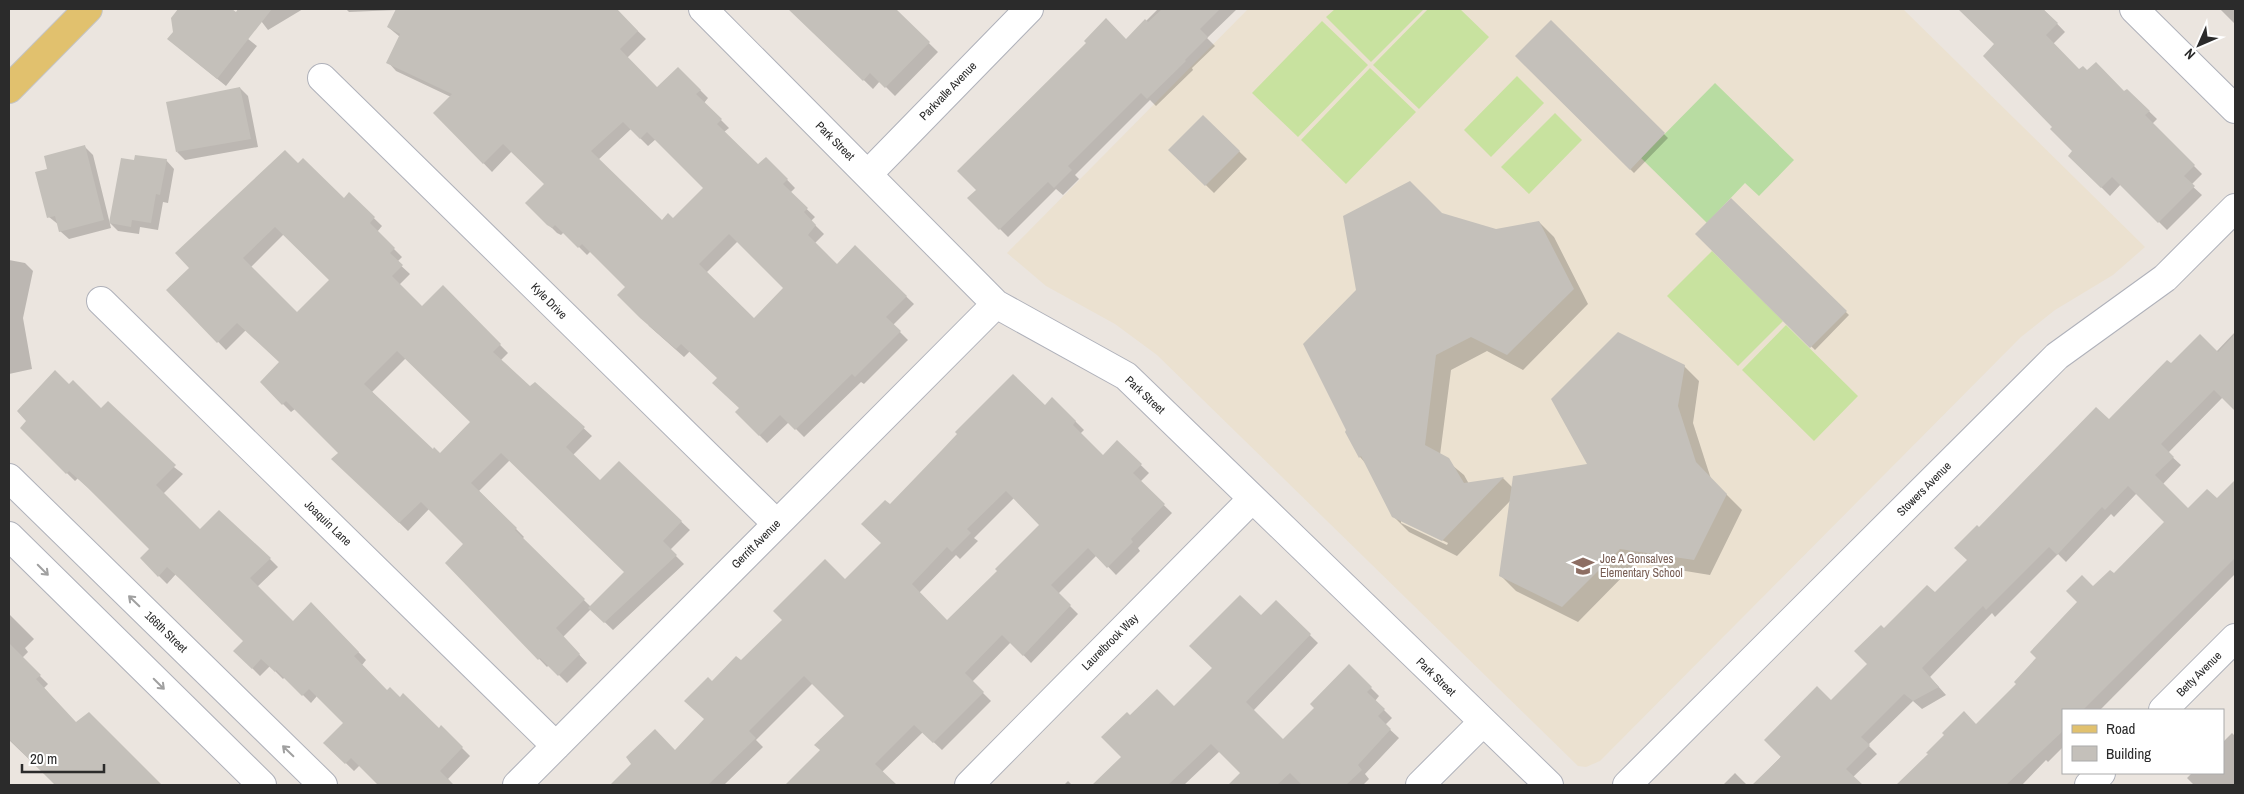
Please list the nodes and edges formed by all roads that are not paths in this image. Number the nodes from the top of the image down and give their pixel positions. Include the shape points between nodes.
1 (88, 9) edge
2 (703, 9) edge
3 (1029, 9) edge
4 (2134, 9) edge
5 (322, 78) dead end
6 (9, 89) edge
7 (2235, 109) edge
8 (868, 174) junction
9 (2235, 208) edge
10 (101, 301) dead end
11 (996, 304) junction
12 (9, 478) edge
13 (1252, 499) junction
14 (776, 524) junction
15 (9, 536) edge
16 (2235, 638) edge
17 (2165, 709) edge
18 (1482, 722) junction
19 (556, 746) junction
20 (2100, 774) edge
21 (262, 785) edge
22 (323, 785) edge
23 (516, 785) edge
24 (969, 785) edge
25 (1420, 785) edge
26 (1550, 785) edge
27 (1627, 785) edge
28 (2089, 785) edge

1 - 6 main road
2 - 8 street, Park Street
3 - 8 street, Parkvalle Avenue
4 - 7 street
5 - 14 street, Kyle Drive
8 - 11 street, Park Street
9 - 27 street, Stowers Avenue via 2165,278 2057,356
10 - 19 street, Joaquin Lane
11 - 13 street, Park Street via 1126,376
11 - 14 street, Gerritt Avenue
22 -> 12 street, 166th Street
13 - 18 street, Park Street
13 - 24 street, Laurelbrook Way
14 - 19 street, Gerritt Avenue
15 -> 21 street
16 - 17 street, Betty Avenue
18 - 25 street
18 - 26 street, Park Street
19 - 23 street, Gerritt Avenue
20 - 28 street

